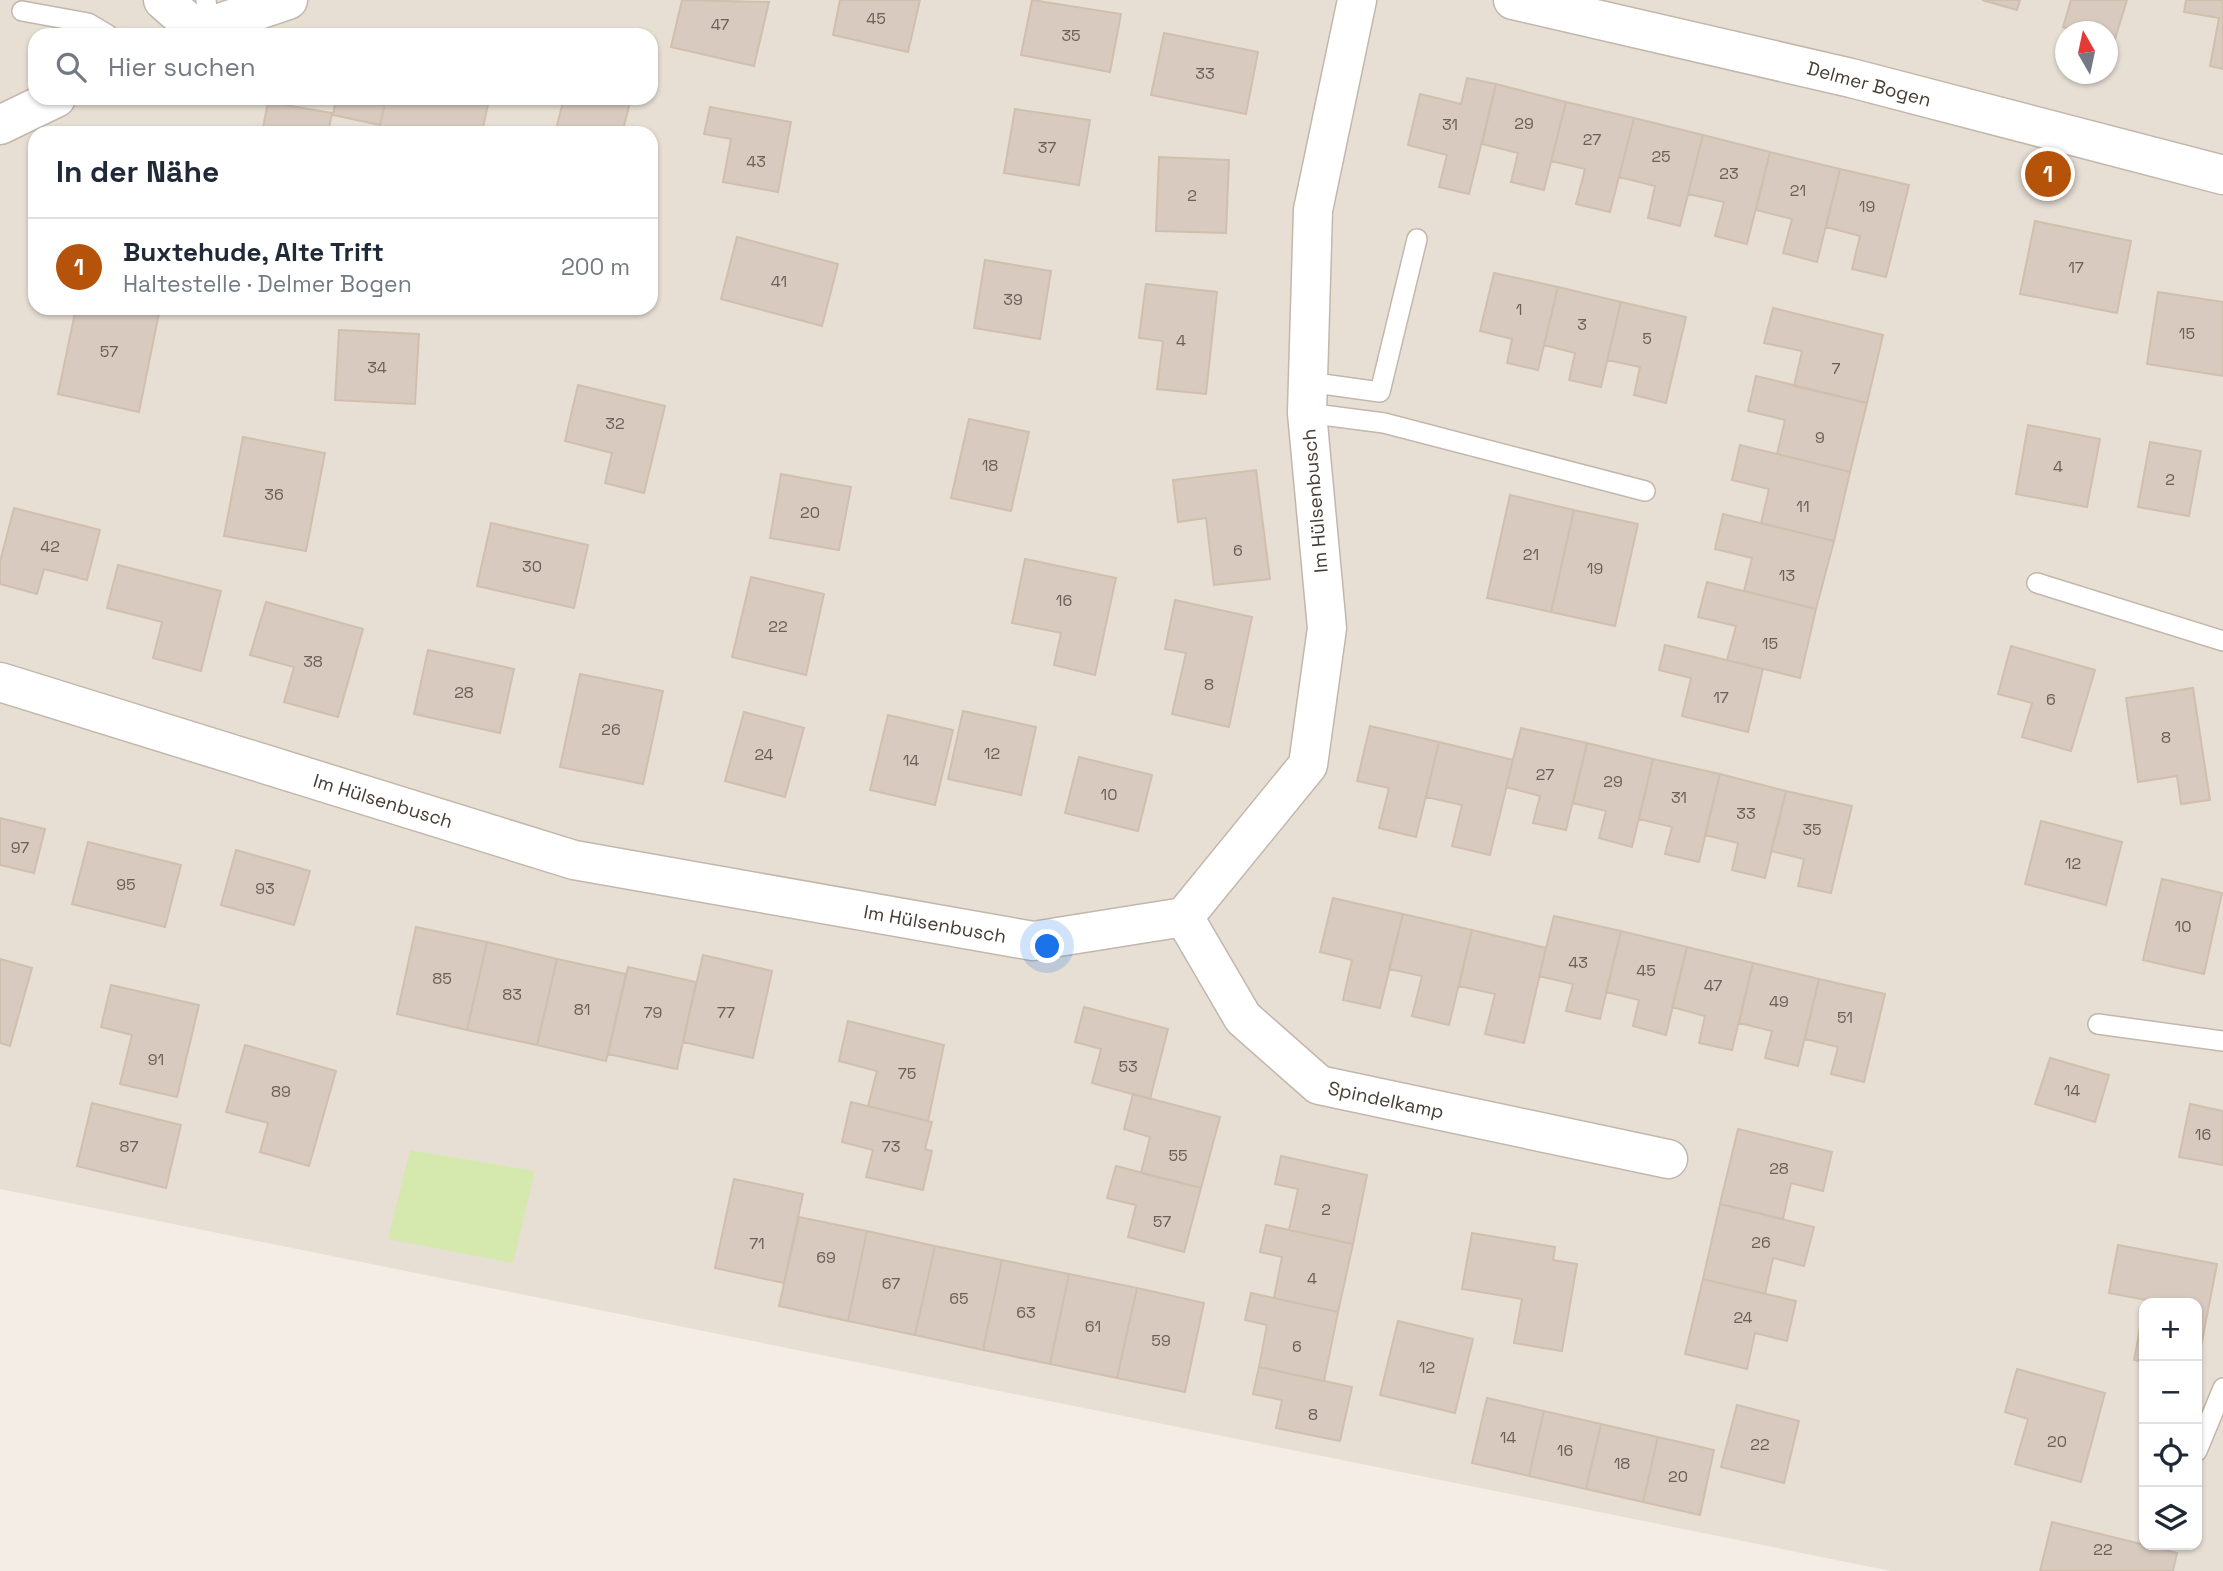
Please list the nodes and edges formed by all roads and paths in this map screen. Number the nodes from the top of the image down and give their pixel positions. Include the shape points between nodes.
1 (163, 0) edge
2 (288, 0) edge
3 (1357, 0) edge
4 (1513, 0) edge
5 (22, 11) dead end
6 (199, 22) edge
7 (96, 28) edge
8 (41, 105) edge
9 (0, 125) edge
10 (2223, 175) edge
11 (1417, 239) dead end
12 (1308, 398) junction
13 (1645, 491) dead end
14 (2037, 583) dead end
15 (2223, 641) edge
16 (0, 682) edge
17 (1184, 917) junction
18 (2098, 1024) dead end
19 (2223, 1041) edge
20 (1668, 1159) dead end
21 (2223, 1388) edge
22 (2202, 1439) edge

1 - 6 street
2 - 6 street
3 - 12 street, Im Hülsenbusch via 1313,210
4 - 10 street, Delmer Bogen via 1851,78
5 - 7 lane
8 - 9 street
11 - 12 lane via 1380,392
12 - 13 lane via 1384,423
12 - 17 street, Im Hülsenbusch via 1327,628 1308,765
14 - 15 lane
16 - 17 street, Im Hülsenbusch via 574,860 1033,942
17 - 20 street, Spindelkamp via 1243,1018 1319,1085
18 - 19 lane
21 - 22 lane

